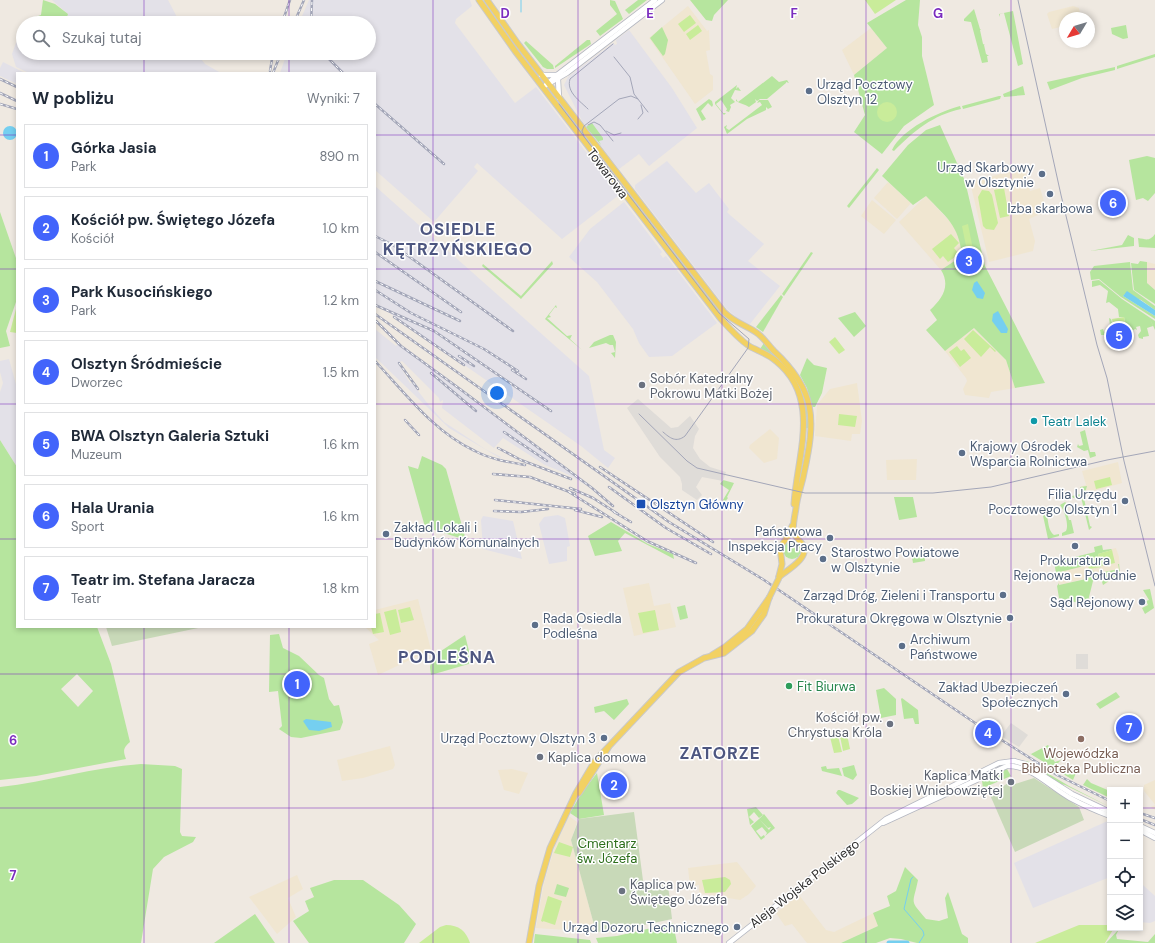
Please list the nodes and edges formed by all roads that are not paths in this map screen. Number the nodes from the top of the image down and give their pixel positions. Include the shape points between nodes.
1 (479, 0) edge
2 (487, 0) edge
3 (655, 0) edge
4 (662, 0) edge
5 (541, 75) junction
6 (558, 77) junction
7 (548, 84) junction
8 (543, 88) junction
9 (559, 98) junction
10 (779, 577) junction
11 (1071, 796) junction
12 (1107, 811) edge
13 (1107, 814) edge
14 (1143, 827) edge
15 (1143, 832) edge
16 (1155, 833) edge
17 (1155, 838) edge
18 (529, 943) edge
19 (729, 943) edge

1 - 8 main road, Towarowa
2 - 5 main road, Towarowa
3 - 6 main road
4 - 6 main road
5 - 6 main road
5 - 7 main road, Towarowa
6 - 7 main road
6 - 9 main road
7 - 8 main road
7 - 9 main road, Towarowa
8 - 10 main road, Towarowa via 721,319 743,340 774,360 787,372 797,387 804,410 803,435 792,526 780,549 782,564
9 - 10 main road, Towarowa via 724,312 735,322 762,338 791,367 805,391 811,422 794,529 804,553
10 - 18 main road, bridge via 764,614 752,631 724,653 689,665 673,678 598,760 584,787 573,799 553,842 544,868
11 - 12 main road
11 - 13 main road
11 - 19 main road, Aleja Wojska Polskiego via 1025,764 1004,762 879,824
14 - 16 main road
15 - 17 main road

